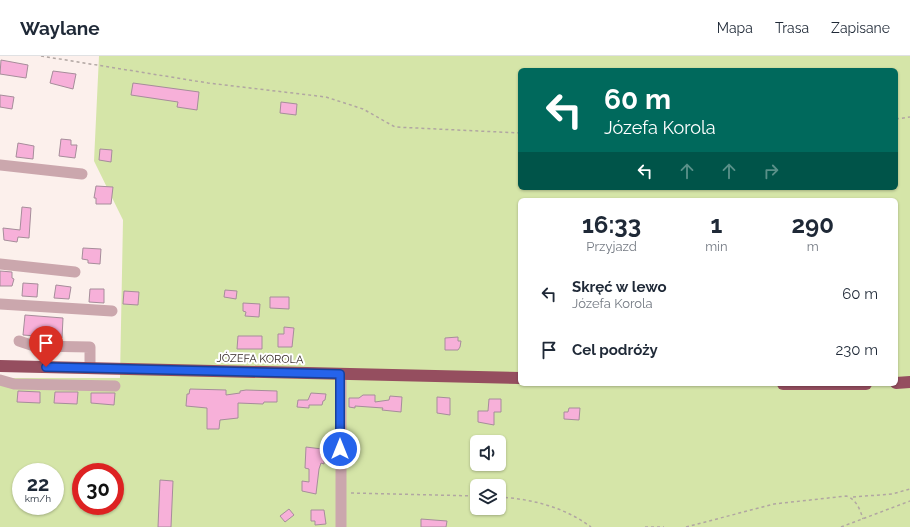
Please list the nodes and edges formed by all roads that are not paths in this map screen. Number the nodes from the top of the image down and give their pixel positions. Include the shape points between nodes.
1 (0, 165) edge
2 (82, 174) dead end
3 (0, 264) edge
4 (75, 272) dead end
5 (0, 304) edge
6 (112, 311) dead end
7 (18, 341) dead end
8 (1, 366) edge
9 (90, 368) junction
10 (340, 374) junction
11 (518, 378) edge
12 (0, 380) edge
13 (910, 382) edge
14 (898, 383) edge
15 (115, 386) dead end
16 (341, 527) edge

1 - 2 street
3 - 4 street
5 - 6 street
7 - 9 street via 34,346 90,347
8 - 9 highway, JÓZEFA KOROLA
8 - 12 street
9 - 10 highway, JÓZEFA KOROLA
10 - 11 highway, JÓZEFA KOROLA
10 - 16 street
12 - 15 street via 14,384
13 - 14 highway

